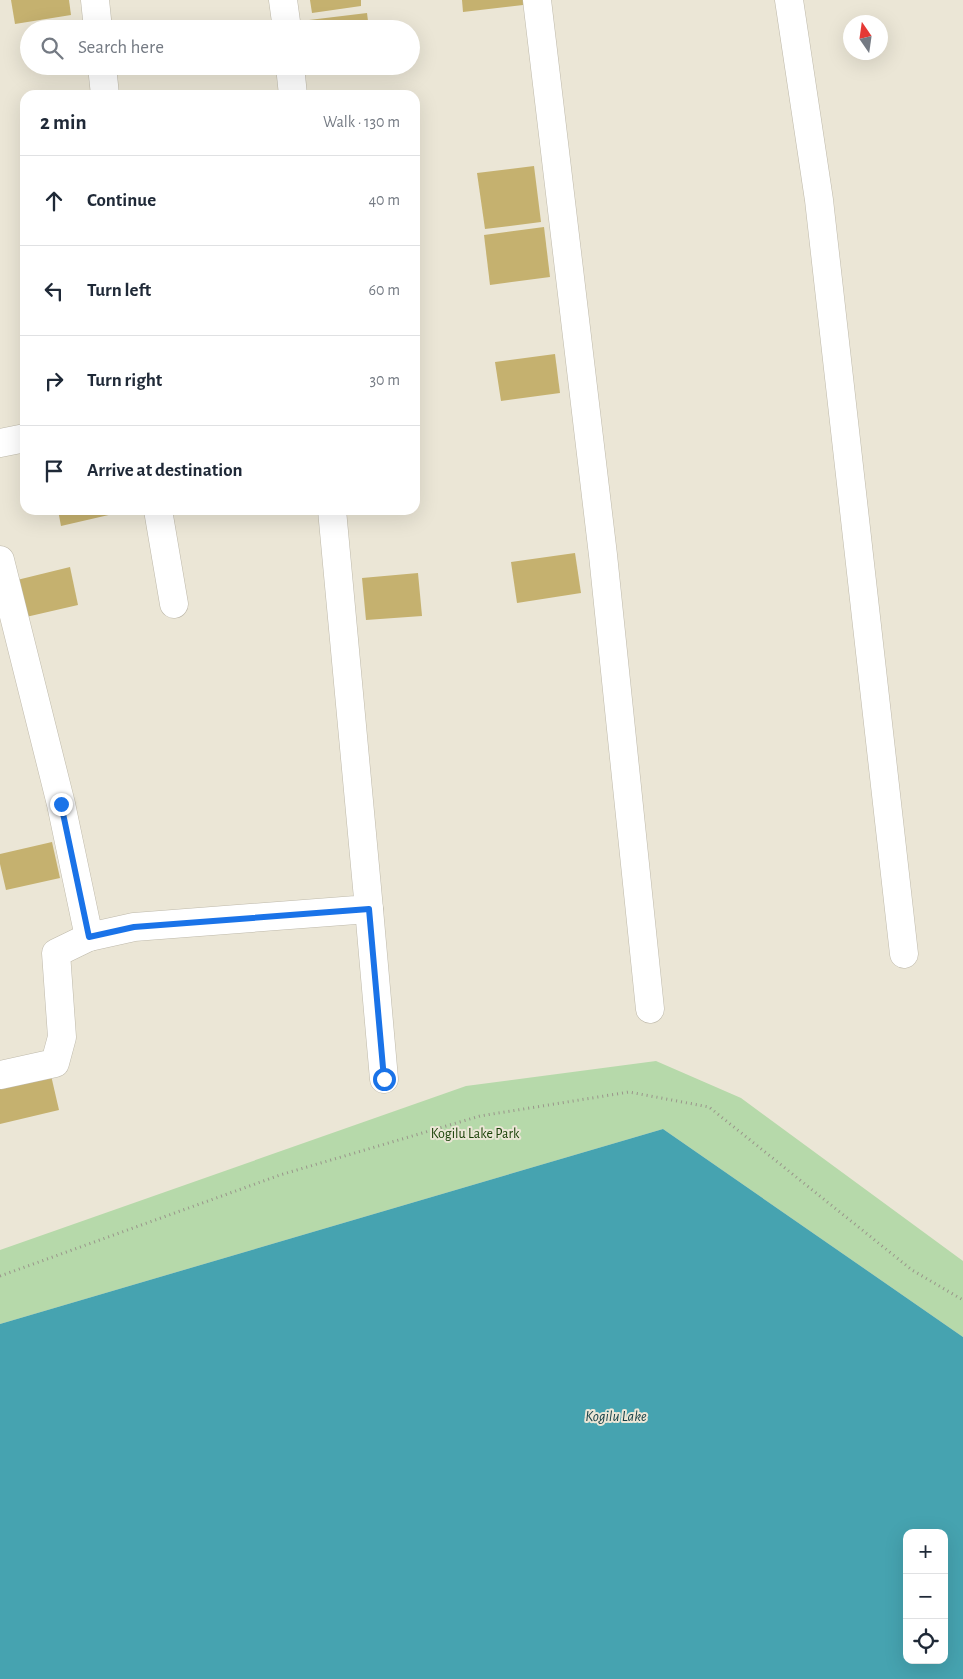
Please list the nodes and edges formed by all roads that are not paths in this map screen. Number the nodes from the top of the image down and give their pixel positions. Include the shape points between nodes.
1 (95, 0) edge
2 (283, 0) edge
3 (538, 0) edge
4 (789, 0) edge
5 (97, 20) edge
6 (286, 20) edge
7 (103, 75) edge
8 (291, 75) edge
9 (104, 90) edge
10 (292, 90) edge
11 (20, 439) edge
12 (0, 443) edge
13 (159, 515) edge
14 (332, 515) edge
15 (0, 560) edge
16 (174, 604) dead end
17 (369, 909) junction
18 (89, 937) junction
19 (904, 954) dead end
20 (650, 1009) dead end
21 (0, 1075) edge
22 (384, 1079) dead end

1 - 5 street
2 - 6 street
3 - 20 street via 604,565
4 - 19 street via 819,200
7 - 9 street
8 - 10 street
11 - 12 street
13 - 16 street
14 - 17 street
15 - 18 street via 61,804
17 - 18 street via 134,927
17 - 22 street
18 - 21 street via 56,953 62,1037 55,1063

